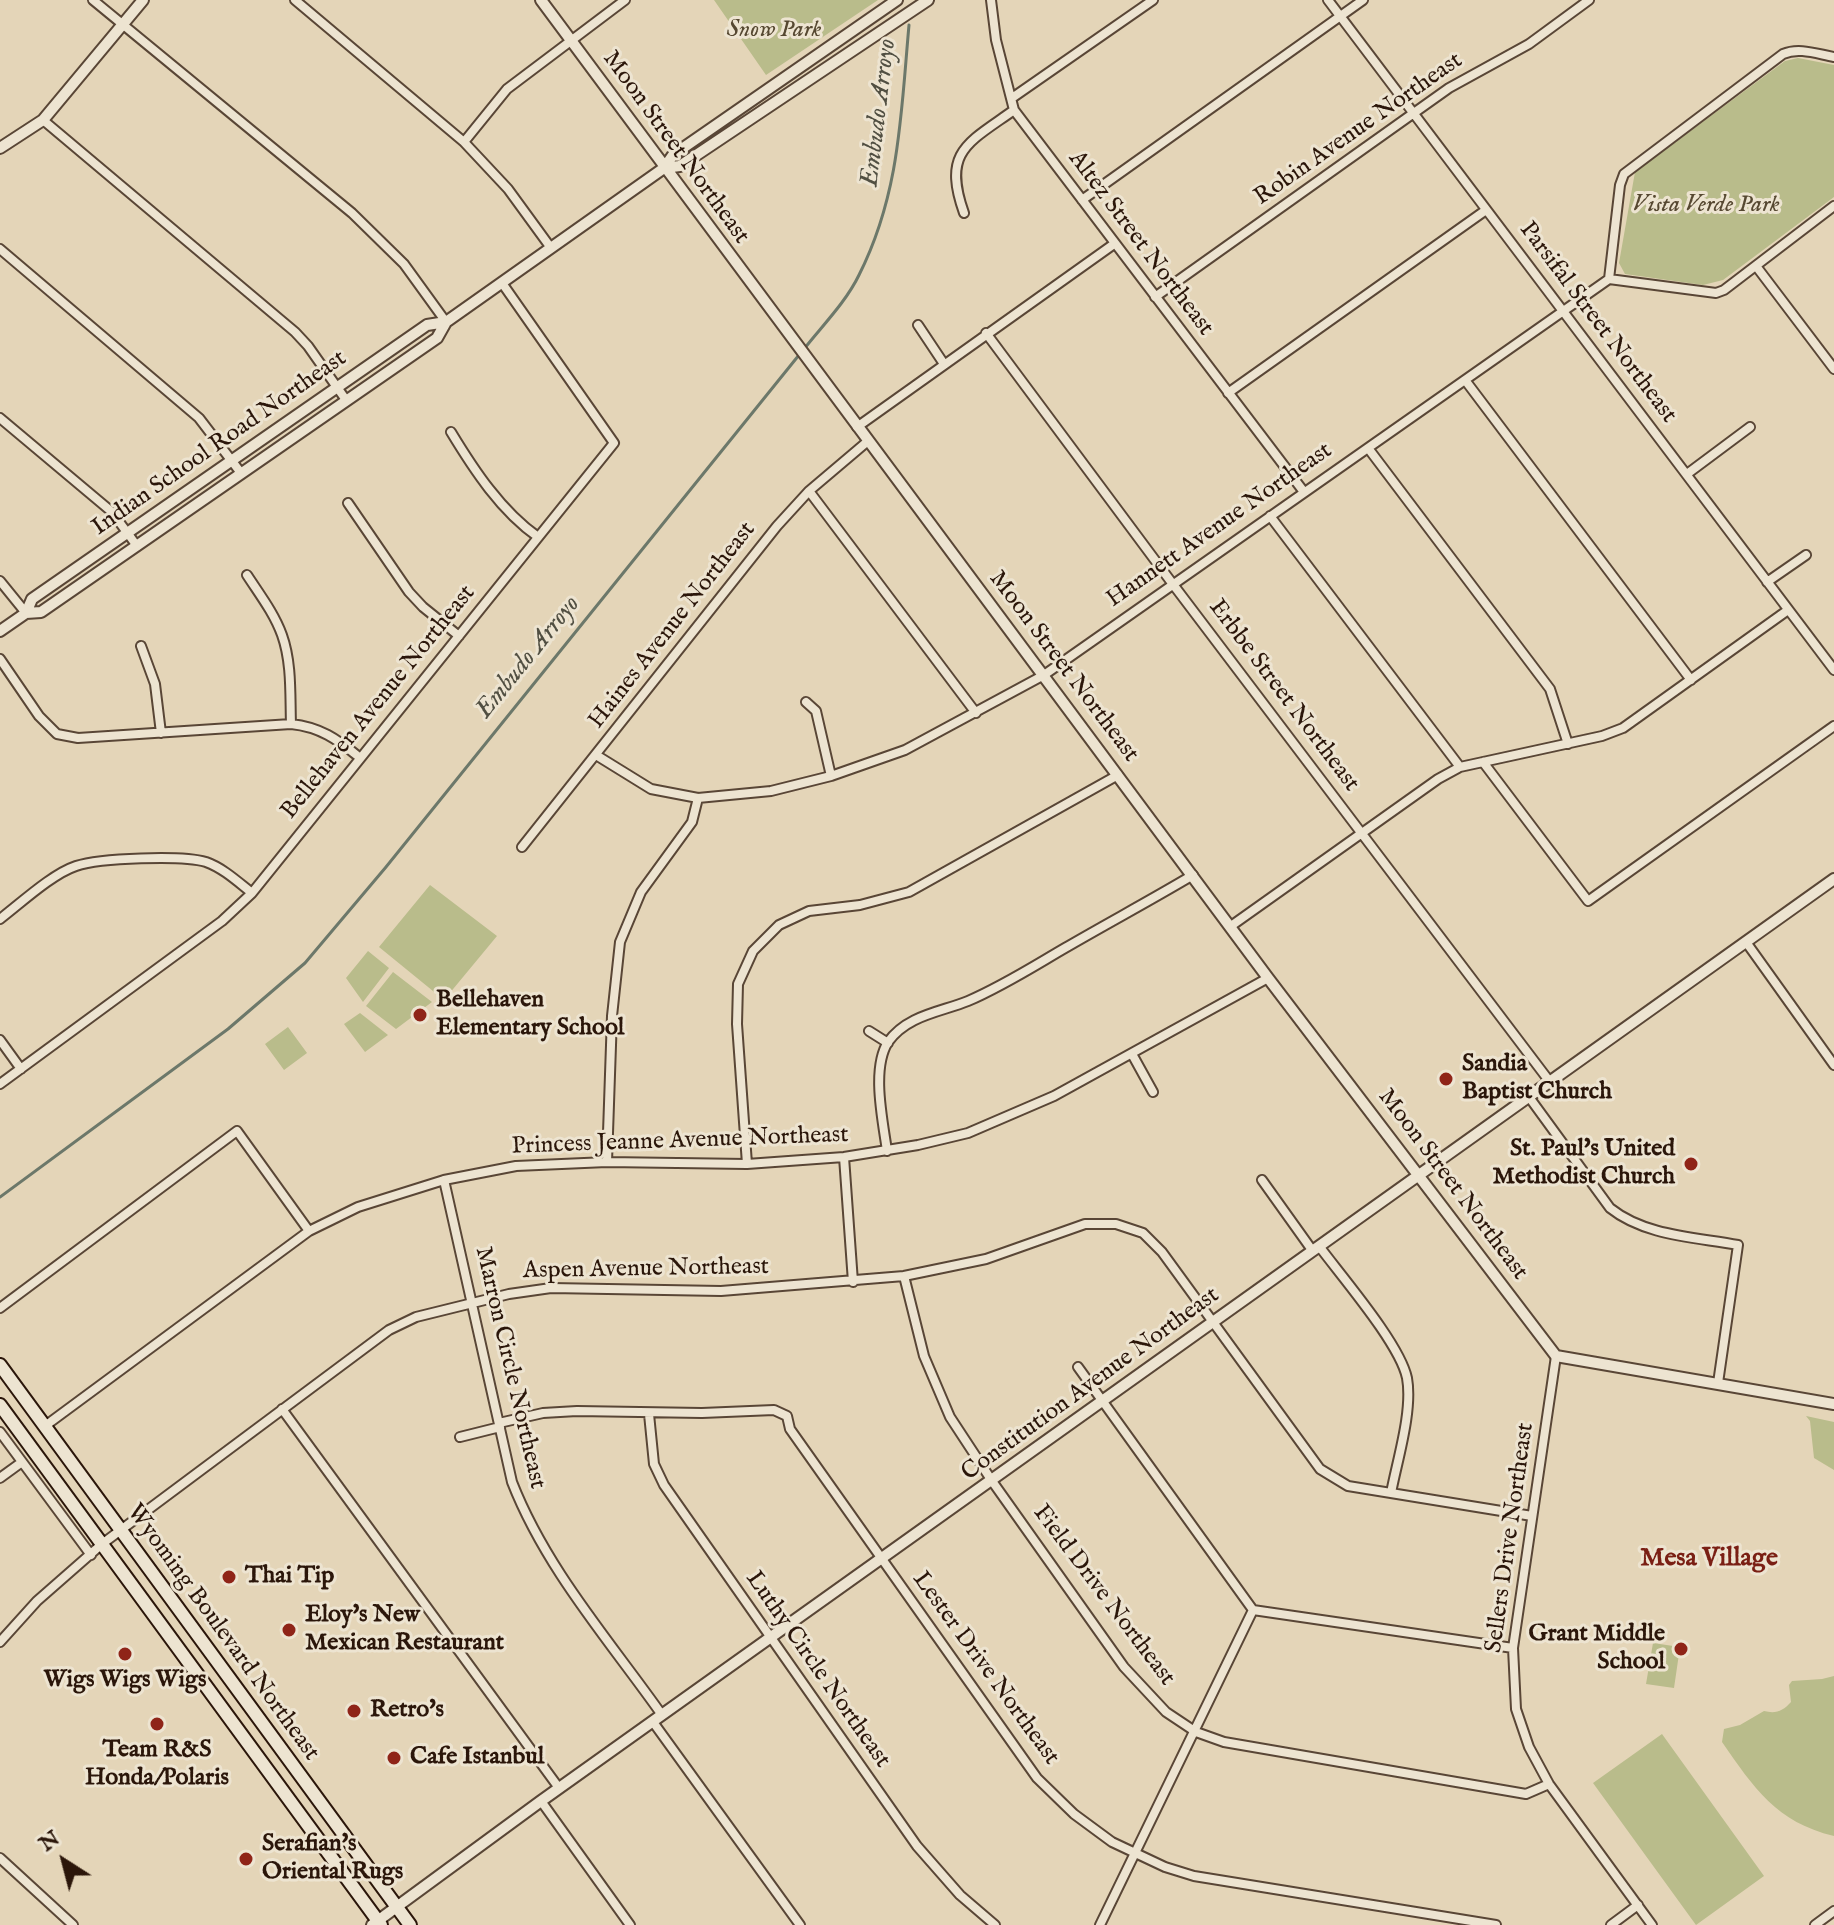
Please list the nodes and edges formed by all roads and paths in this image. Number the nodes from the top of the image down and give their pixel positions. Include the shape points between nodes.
1 (93, 0) edge
2 (143, 0) edge
3 (541, 0) edge
4 (625, 0) edge
5 (897, 0) edge
6 (928, 0) edge
7 (991, 0) edge
8 (1153, 0) edge
9 (1328, 0) edge
10 (1363, 0) edge
11 (1589, 0) edge
12 (299, 1) edge
13 (1341, 16) junction
14 (123, 24) junction
15 (571, 40) junction
16 (1834, 57) edge
17 (1012, 98) junction
18 (1014, 110) junction
19 (1414, 113) junction
20 (43, 120) junction
21 (464, 142) junction
22 (0, 148) edge
23 (664, 168) junction
24 (1082, 200) junction
25 (1834, 206) edge
26 (1486, 210) junction
27 (964, 213) dead end
28 (1114, 244) junction
29 (551, 248) junction
30 (0, 249) edge
31 (1756, 266) junction
32 (1609, 279) junction
33 (502, 283) junction
34 (1155, 297) junction
35 (1564, 311) junction
36 (446, 322) junction
37 (918, 325) dead end
38 (986, 333) junction
39 (944, 364) junction
40 (1834, 369) edge
41 (1465, 380) junction
42 (337, 388) junction
43 (1228, 393) junction
44 (346, 400) junction
45 (0, 418) edge
46 (857, 427) junction
47 (1750, 427) dead end
48 (451, 432) dead end
49 (868, 441) junction
50 (1368, 448) junction
51 (231, 460) junction
52 (241, 473) junction
53 (1687, 474) junction
54 (809, 491) junction
55 (1304, 492) junction
56 (348, 503) dead end
57 (1270, 516) junction
58 (128, 532) junction
59 (538, 537) junction
60 (137, 546) junction
61 (1806, 555) dead end
62 (247, 575) dead end
63 (0, 581) edge
64 (1767, 582) junction
65 (1172, 583) junction
66 (1788, 610) junction
67 (26, 613) junction
68 (0, 631) edge
69 (459, 636) junction
70 (141, 646) dead end
71 (0, 659) edge
72 (1834, 670) edge
73 (1044, 675) junction
74 (1691, 680) junction
75 (806, 702) dead end
76 (976, 713) junction
77 (291, 724) junction
78 (1834, 726) edge
79 (161, 733) junction
80 (1568, 744) junction
81 (596, 755) junction
82 (359, 757) junction
83 (1483, 762) junction
84 (1460, 767) junction
85 (1118, 775) junction
86 (831, 776) junction
87 (698, 798) junction
88 (1362, 834) junction
89 (522, 847) dead end
90 (1193, 875) junction
91 (1834, 879) edge
92 (252, 893) junction
93 (0, 919) edge
94 (1231, 926) junction
95 (1746, 942) junction
96 (1268, 978) junction
97 (869, 1031) dead end
98 (0, 1040) edge
99 (888, 1043) junction
100 (1132, 1054) junction
101 (1834, 1065) edge
102 (21, 1069) junction
103 (1550, 1082) junction
104 (0, 1084) edge
105 (1153, 1092) dead end
106 (1529, 1097) junction
107 (887, 1151) junction
108 (844, 1157) junction
109 (607, 1162) junction
110 (747, 1164) junction
111 (1419, 1175) junction
112 (444, 1180) junction
113 (1262, 1180) dead end
114 (309, 1231) junction
115 (1316, 1248) junction
116 (904, 1276) junction
117 (853, 1282) junction
118 (472, 1303) junction
119 (0, 1308) edge
120 (1213, 1322) junction
121 (1556, 1356) junction
122 (0, 1365) edge
123 (1078, 1367) dead end
124 (1718, 1383) junction
125 (1102, 1401) junction
126 (1834, 1404) edge
127 (0, 1405) edge
128 (282, 1409) junction
129 (649, 1414) junction
130 (499, 1425) junction
131 (45, 1426) junction
132 (0, 1432) edge
133 (460, 1437) dead end
134 (22, 1462) junction
135 (0, 1478) edge
136 (992, 1481) junction
137 (1391, 1493) junction
138 (1532, 1516) junction
139 (120, 1530) junction
140 (102, 1544) junction
141 (91, 1555) junction
142 (881, 1559) junction
143 (1253, 1610) junction
144 (770, 1638) junction
145 (0, 1642) edge
146 (1513, 1648) junction
147 (657, 1718) junction
148 (1196, 1732) junction
149 (1549, 1784) junction
150 (559, 1788) junction
151 (541, 1801) junction
152 (1136, 1854) junction
153 (0, 1858) edge
154 (1638, 1905) junction
155 (396, 1907) junction
156 (1834, 1911) edge
157 (377, 1923) edge
158 (69, 1924) edge
159 (410, 1925) edge
160 (630, 1925) edge
161 (800, 1925) edge
162 (995, 1925) edge
163 (1100, 1925) edge
164 (1496, 1925) edge
165 (1611, 1925) edge
166 (1652, 1925) edge
167 (1815, 1925) edge

1 - 14 street
2 - 14 street
3 - 15 street, Moon Street Northeast
4 - 15 street
5 - 23 street, Indian School Road Northeast via 728,114 673,155
6 - 23 street, Indian School Road Northeast via 680,166
7 - 17 street, Altez Street Northeast
8 - 17 street
9 - 13 street, Parsifal Street Northeast
10 - 13 street
11 - 19 street, Robin Avenue Northeast via 1529,44
12 - 21 street
13 - 19 street, Parsifal Street Northeast
13 - 24 street
14 - 20 street
14 - 36 street via 379,237
15 - 21 street via 507,89
15 - 23 street, Moon Street Northeast
16 - 32 street via 1791,50 1783,54 1624,174
17 - 18 street, Altez Street Northeast
18 - 24 street, Altez Street Northeast
18 - 27 street via 958,159 956,191
19 - 26 street, Parsifal Street Northeast
19 - 34 street, Robin Avenue Northeast
20 - 22 street
20 - 42 street via 285,323
21 - 29 street via 508,189
23 - 29 street, Indian School Road Northeast
23 - 46 street, Moon Street Northeast
24 - 28 street, Altez Street Northeast
25 - 31 street
26 - 35 street, Parsifal Street Northeast
26 - 43 street
28 - 34 street, Altez Street Northeast
28 - 38 street
29 - 33 street, Indian School Road Northeast
30 - 51 street via 199,418
31 - 32 street via 1716,293
31 - 40 street
32 - 35 street, Hannett Avenue Northeast
33 - 36 street, Indian School Road Northeast
33 - 59 street, Bellehaven Avenue Northeast via 614,443
34 - 43 street, Altez Street Northeast
35 - 41 street, Hannett Avenue Northeast
35 - 53 street, Parsifal Street Northeast
36 - 42 street, Indian School Road Northeast via 427,325
36 - 44 street, Indian School Road Northeast via 437,338
37 - 39 street
38 - 39 street
38 - 65 street, Erbbe Street Northeast
39 - 46 street
41 - 50 street, Hannett Avenue Northeast
41 - 74 street
42 - 44 street
42 - 51 street, Indian School Road Northeast
43 - 55 street, Altez Street Northeast
44 - 52 street, Indian School Road Northeast
45 - 58 street via 112,512
46 - 49 street, Moon Street Northeast
47 - 53 street
48 - 59 street via 502,505
49 - 54 street, Haines Avenue Northeast
49 - 73 street, Moon Street Northeast
50 - 55 street, Hannett Avenue Northeast
50 - 80 street via 1550,689
51 - 52 street
51 - 58 street, Indian School Road Northeast
52 - 60 street, Indian School Road Northeast
53 - 64 street, Parsifal Street Northeast
54 - 76 street
54 - 81 street, Haines Avenue Northeast
55 - 57 street, Hannett Avenue Northeast
56 - 69 street via 409,592
57 - 65 street, Hannett Avenue Northeast
57 - 84 street
58 - 60 street
58 - 67 street, Indian School Road Northeast via 32,599
59 - 69 street, Bellehaven Avenue Northeast
60 - 67 street, Indian School Road Northeast via 41,612
61 - 64 street
62 - 77 street via 283,638
63 - 67 street
64 - 66 street, Parsifal Street Northeast
65 - 73 street, Hannett Avenue Northeast
65 - 88 street, Erbbe Street Northeast
66 - 72 street, Parsifal Street Northeast
66 - 74 street
67 - 68 street, Indian School Road Northeast
69 - 82 street, Bellehaven Avenue Northeast
70 - 79 street via 155,684
71 - 79 street via 57,734 78,738
73 - 76 street, Hannett Avenue Northeast
73 - 85 street, Moon Street Northeast
74 - 80 street via 1623,728
75 - 86 street via 816,711
76 - 86 street, Hannett Avenue Northeast via 905,750
77 - 79 street
77 - 82 street via 329,734
78 - 83 street via 1588,901
80 - 83 street
81 - 87 street, Hannett Avenue Northeast via 651,789
81 - 89 street, Haines Avenue Northeast
82 - 92 street, Bellehaven Avenue Northeast
83 - 84 street
84 - 88 street
85 - 90 street, Moon Street Northeast
85 - 110 street via 909,892 809,911 779,925 753,951 738,984
86 - 87 street, Hannett Avenue Northeast via 771,791
87 - 109 street via 692,822 641,892 620,942
88 - 94 street
88 - 103 street, Erbbe Street Northeast
90 - 94 street, Moon Street Northeast
90 - 99 street via 1019,976 914,1021
91 - 95 street, Constitution Avenue Northeast
92 - 93 street via 206,862 95,863 75,866
92 - 102 street, Bellehaven Avenue Northeast via 222,921
94 - 96 street, Moon Street Northeast
95 - 101 street
95 - 103 street, Constitution Avenue Northeast
96 - 100 street, Princess Jeanne Avenue Northeast
96 - 111 street, Moon Street Northeast
97 - 99 street
98 - 102 street
99 - 107 street via 880,1064
100 - 105 street
100 - 107 street, Princess Jeanne Avenue Northeast via 980,1129
102 - 104 street, Bellehaven Avenue Northeast
103 - 106 street, Constitution Avenue Northeast
106 - 111 street, Constitution Avenue Northeast
106 - 124 street via 1624,1220 1738,1245
107 - 108 street, Princess Jeanne Avenue Northeast
108 - 110 street, Princess Jeanne Avenue Northeast
108 - 117 street
109 - 110 street, Princess Jeanne Avenue Northeast
109 - 112 street, Princess Jeanne Avenue Northeast via 525,1165
111 - 115 street, Constitution Avenue Northeast
111 - 121 street, Moon Street Northeast
112 - 114 street, Princess Jeanne Avenue Northeast via 358,1207
112 - 118 street, Marron Circle Northeast
113 - 115 street
114 - 119 street via 237,1131
114 - 131 street, Princess Jeanne Avenue Northeast
115 - 120 street, Constitution Avenue Northeast
115 - 137 street via 1400,1356 1407,1381 1406,1411
116 - 117 street, Aspen Avenue Northeast
116 - 120 street, Aspen Avenue Northeast via 986,1259 1085,1224 1116,1224 1143,1233 1162,1252
116 - 136 street, Field Drive Northeast via 924,1356 950,1417
117 - 118 street, Aspen Avenue Northeast via 708,1291 551,1288
118 - 128 street, Aspen Avenue Northeast via 416,1317 389,1330
118 - 130 street, Marron Circle Northeast
120 - 125 street, Constitution Avenue Northeast
120 - 137 street, Aspen Avenue Northeast via 1320,1469 1348,1486
121 - 124 street
121 - 138 street, Sellers Drive Northeast
122 - 131 main road, Wyoming Boulevard Northeast
123 - 125 street
124 - 126 street
125 - 136 street, Constitution Avenue Northeast
125 - 143 street
127 - 140 main road, Wyoming Boulevard Northeast
128 - 139 street, Aspen Avenue Northeast
128 - 150 street
129 - 130 street, Lester Drive Northeast via 543,1413
129 - 142 street, Lester Drive Northeast via 774,1410 787,1416 790,1429
129 - 144 street, Luthy Circle Northeast via 654,1464 664,1485
130 - 133 street, Lester Drive Northeast
130 - 147 street, Marron Circle Northeast via 512,1482 546,1554
131 - 139 main road, Wyoming Boulevard Northeast
132 - 134 street
134 - 135 street
134 - 141 street
136 - 142 street, Constitution Avenue Northeast
136 - 148 street, Field Drive Northeast via 1132,1677 1166,1712
137 - 138 street, Aspen Avenue Northeast
138 - 146 street, Sellers Drive Northeast
139 - 140 street, Aspen Avenue Northeast
139 - 155 main road, Wyoming Boulevard Northeast
140 - 141 street, Aspen Avenue Northeast
140 - 157 main road, Wyoming Boulevard Northeast
141 - 145 street, Aspen Avenue Northeast via 37,1601
142 - 144 street, Constitution Avenue Northeast
142 - 152 street, Lester Drive Northeast via 1037,1778 1074,1814
143 - 146 street
143 - 148 street
144 - 147 street, Constitution Avenue Northeast
144 - 162 street, Luthy Circle Northeast via 917,1846
146 - 149 street, Sellers Drive Northeast via 1516,1709
147 - 150 street, Constitution Avenue Northeast
147 - 161 street, Marron Circle Northeast
148 - 149 street, Field Drive Northeast via 1251,1748 1526,1794
148 - 152 street
149 - 154 street, Sellers Drive Northeast
150 - 151 street, Constitution Avenue Northeast
151 - 155 street, Constitution Avenue Northeast
151 - 160 street
152 - 163 street
152 - 164 street, Lester Drive Northeast via 1194,1876
153 - 158 street
154 - 165 street
154 - 166 street, Sellers Drive Northeast
155 - 157 street, Constitution Avenue Northeast
155 - 159 main road, Wyoming Boulevard Northeast
156 - 167 street

